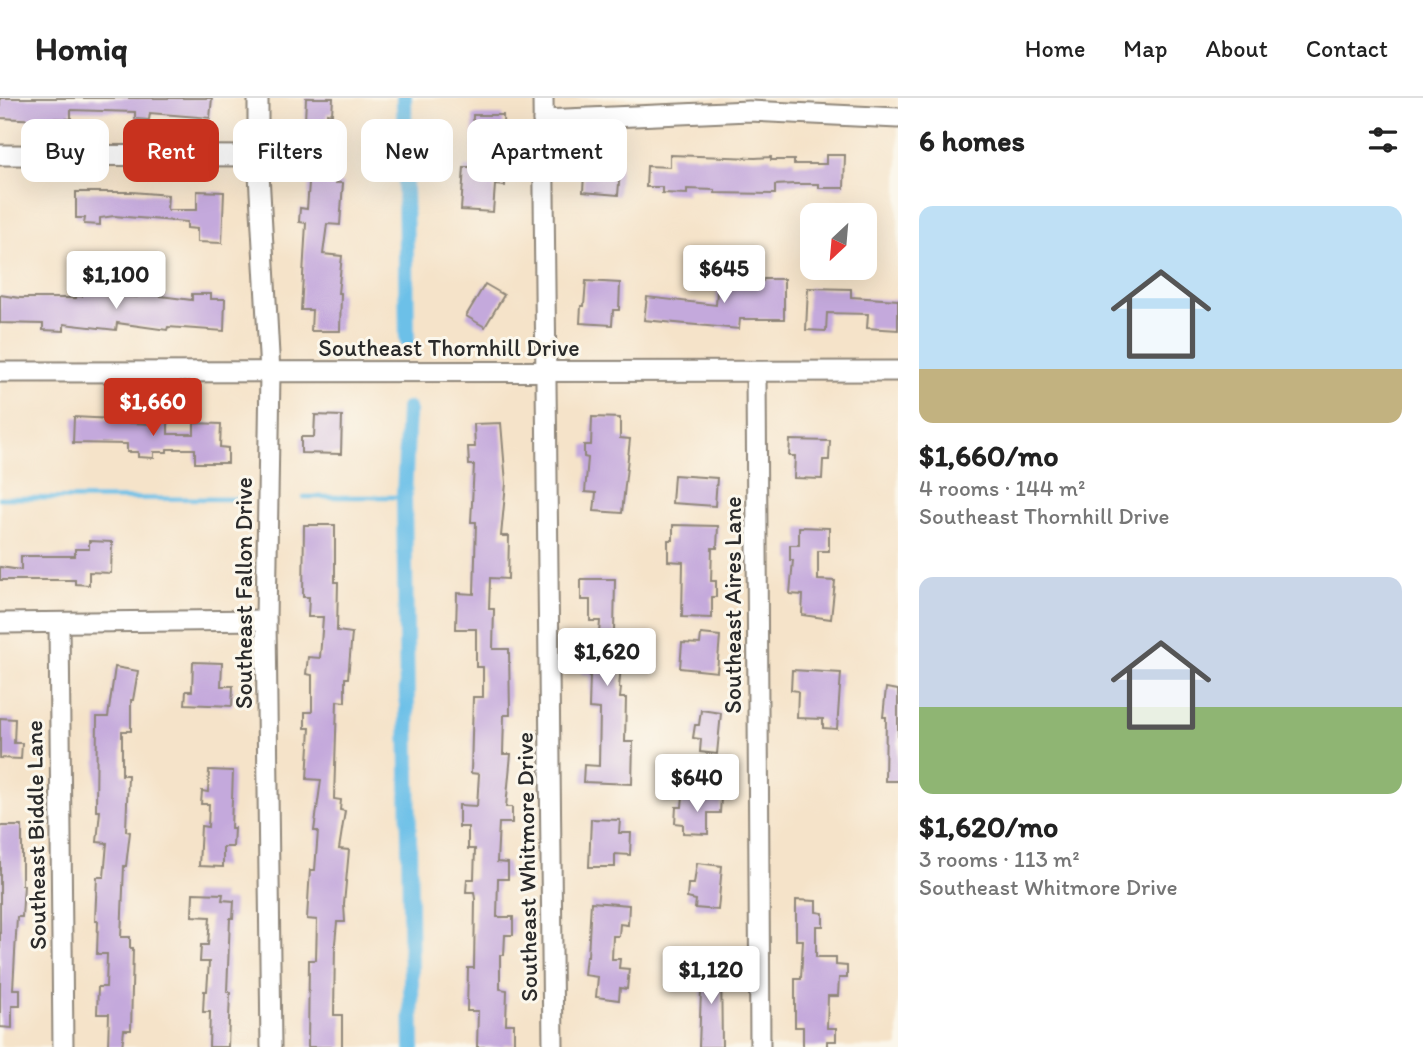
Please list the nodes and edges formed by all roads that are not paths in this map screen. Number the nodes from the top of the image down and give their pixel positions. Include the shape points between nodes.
1 (258, 98) edge
2 (543, 98) edge
3 (749, 105) edge
4 (898, 118) edge
5 (258, 119) edge
6 (543, 119) edge
7 (557, 119) edge
8 (0, 155) edge
9 (233, 156) edge
10 (259, 182) edge
11 (544, 182) edge
12 (898, 371) edge
13 (0, 372) edge
14 (756, 372) junction
15 (270, 373) junction
16 (547, 373) junction
17 (267, 620) junction
18 (0, 623) edge
19 (59, 623) junction
20 (63, 1047) edge
21 (271, 1047) edge
22 (553, 1047) edge
23 (760, 1047) edge

1 - 5 street, Southeast Fallon Drive
2 - 6 street, Southeast Whitmore Drive
3 - 4 street
3 - 7 street
8 - 9 street
10 - 15 street, Southeast Fallon Drive
11 - 16 street, Southeast Whitmore Drive
12 - 14 street, Southeast Thornhill Drive
13 - 15 street, Southeast Thornhill Drive
14 - 16 street, Southeast Thornhill Drive
14 - 23 street, Southeast Aires Lane
15 - 16 street, Southeast Thornhill Drive
15 - 17 street, Southeast Fallon Drive
16 - 22 street, Southeast Whitmore Drive
17 - 19 street
17 - 21 street, Southeast Fallon Drive
18 - 19 street
19 - 20 street, Southeast Biddle Lane

